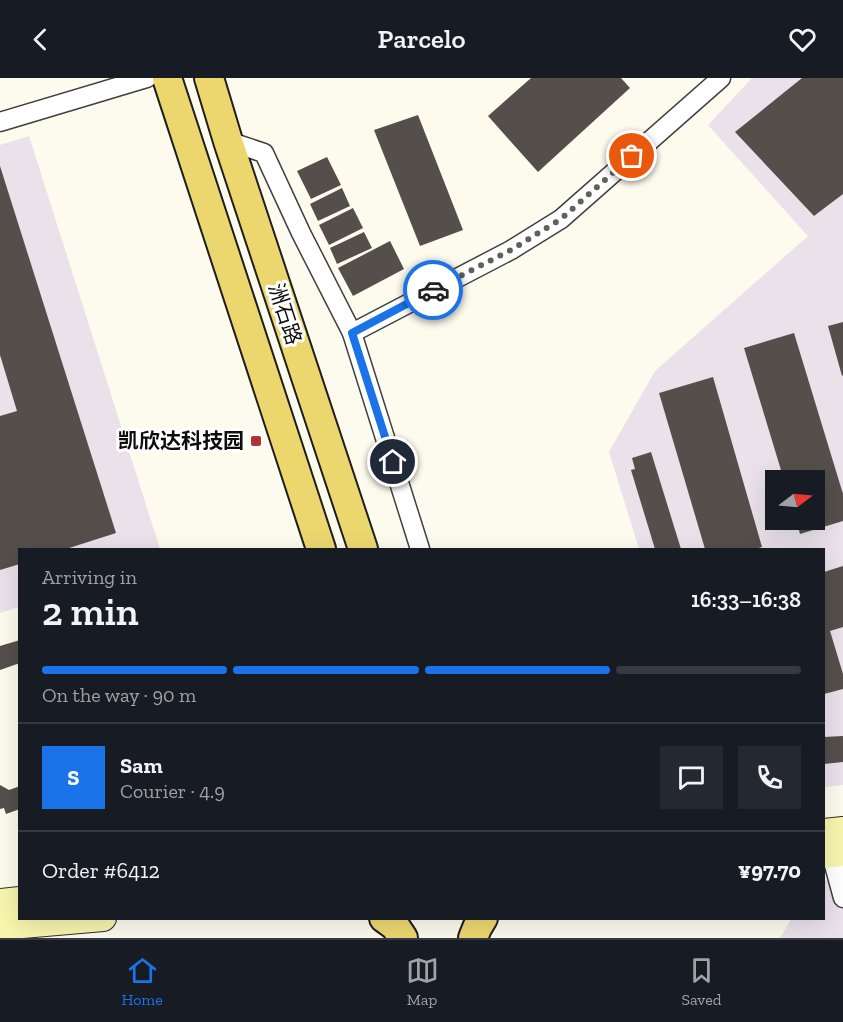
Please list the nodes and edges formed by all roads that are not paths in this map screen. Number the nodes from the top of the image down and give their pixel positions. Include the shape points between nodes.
1 (147, 78) edge
2 (167, 78) edge
3 (209, 78) edge
4 (721, 78) edge
5 (0, 122) edge
6 (228, 141) junction
7 (352, 333) junction
8 (321, 548) edge
9 (363, 548) edge
10 (420, 548) edge
11 (832, 843) edge
12 (843, 898) edge
13 (18, 900) edge
14 (0, 902) edge
15 (80, 920) edge
16 (387, 920) edge
17 (414, 920) edge
18 (460, 920) edge
19 (482, 920) edge
20 (0, 927) edge
21 (403, 938) edge
22 (416, 938) edge
23 (462, 938) edge
24 (473, 938) edge

1 - 5 street
2 - 8 main road, 洲石路
3 - 6 main road, 洲石路
4 - 7 street via 561,219 511,250
6 - 7 street via 264,153
6 - 9 main road, 洲石路
7 - 10 street
11 - 12 street
13 - 14 main road
15 - 20 main road
16 - 21 main road
17 - 22 main road
18 - 23 main road
19 - 24 main road

